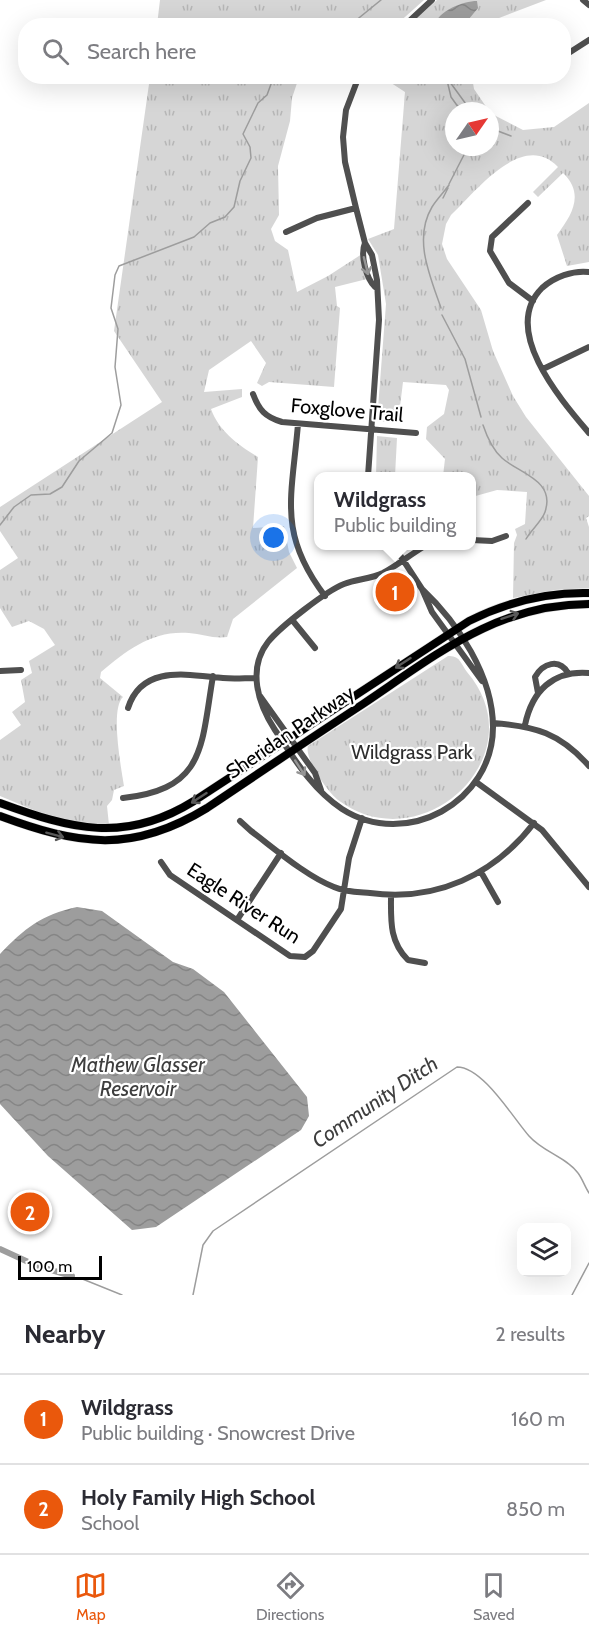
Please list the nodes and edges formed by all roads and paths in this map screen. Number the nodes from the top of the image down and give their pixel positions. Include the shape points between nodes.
1 (432, 0) edge
2 (583, 0) edge
3 (589, 4) edge
4 (413, 18) edge
5 (589, 40) edge
6 (571, 52) edge
7 (356, 84) edge
8 (528, 203) dead end
9 (356, 208) junction
10 (285, 232) dead end
11 (589, 272) edge
12 (533, 301) junction
13 (589, 347) edge
14 (543, 369) junction
15 (253, 394) dead end
16 (298, 423) junction
17 (370, 429) junction
18 (416, 433) dead end
19 (589, 433) edge
20 (368, 472) edge
21 (506, 536) dead end
22 (476, 540) edge
23 (397, 550) edge
24 (419, 550) edge
25 (403, 560) junction
26 (422, 589) junction
27 (589, 593) edge
28 (325, 596) junction
29 (589, 604) edge
30 (293, 621) junction
31 (455, 629) junction
32 (447, 634) junction
33 (461, 639) junction
34 (454, 643) junction
35 (315, 648) dead end
36 (21, 670) dead end
37 (0, 671) edge
38 (568, 673) junction
39 (589, 673) edge
40 (213, 676) junction
41 (256, 678) junction
42 (483, 681) junction
43 (538, 693) junction
44 (259, 694) junction
45 (128, 708) dead end
46 (493, 723) junction
47 (525, 725) junction
48 (291, 737) junction
49 (283, 742) junction
50 (298, 747) junction
51 (290, 753) junction
52 (589, 766) edge
53 (476, 782) junction
54 (321, 790) junction
55 (123, 798) dead end
56 (0, 803) edge
57 (0, 816) edge
58 (362, 819) junction
59 (240, 821) dead end
60 (534, 823) junction
61 (281, 853) junction
62 (162, 862) dead end
63 (481, 872) junction
64 (589, 887) edge
65 (345, 890) junction
66 (391, 895) junction
67 (498, 902) dead end
68 (237, 920) junction
69 (425, 963) dead end

1 - 4 street
2 - 3 street
5 - 6 street
7 - 9 street via 346,110 343,137
8 - 12 street via 487,241 491,256 509,284
9 - 10 street via 317,218
9 - 17 street via 375,269 379,320
11 - 12 street via 556,279
12 - 14 street via 528,334
13 - 14 street
14 - 19 street via 561,400
15 - 16 street, Foxglove Trail via 258,409 265,415
16 - 17 street, Foxglove Trail
16 - 28 street via 292,532 302,564
17 - 18 street, Foxglove Trail
17 - 20 street
21 - 22 street
23 - 25 street
24 - 25 street
25 - 26 street
25 - 28 street via 383,573 342,585
26 - 31 street
26 - 32 street
27 - 31 main road, Sheridan Parkway via 515,602
28 - 30 street
33 -> 29 main road, Sheridan Parkway via 518,613
30 - 35 street
30 - 41 street via 268,643 259,659
31 - 32 main road, Sheridan Parkway
31 - 33 street
32 - 34 street
32 -> 48 main road, Sheridan Parkway
33 - 34 main road, Sheridan Parkway
33 - 42 street via 478,664
34 - 42 street
34 - 50 main road, Sheridan Parkway
36 - 37 street
38 - 39 street
38 - 43 street via 556,677
38 - 43 street via 555,663 542,667 535,677
40 - 41 street
40 - 45 street via 183,672 164,676 137,692
40 - 55 street via 201,747 187,772 174,785 157,793
41 - 44 street
42 - 46 street
43 - 47 street via 530,704
44 - 48 street
44 - 49 street via 267,718
46 - 47 street
46 - 53 street via 490,751
47 - 52 street via 553,736
48 - 49 main road, Sheridan Parkway
48 - 50 street
49 - 51 street
49 -> 56 main road, Sheridan Parkway via 183,808 133,826 71,827
50 - 51 main road, Sheridan Parkway
50 - 54 street
51 -> 54 street via 305,777
57 -> 51 main road, Sheridan Parkway via 72,839 114,842 145,837 194,816
53 - 58 street via 457,802 426,819 394,824
53 - 60 street
54 - 58 street via 342,809
58 - 65 street, Eagle River Run via 349,858
59 - 61 street
60 - 63 street via 506,854
60 - 64 street
61 - 65 street via 329,885
61 - 68 street
62 - 68 street, Eagle River Run via 170,875
63 - 66 street via 438,890
63 - 67 street
65 - 66 street
65 - 68 street, Eagle River Run via 337,916 305,957 290,956
66 - 69 street via 394,941 408,960

